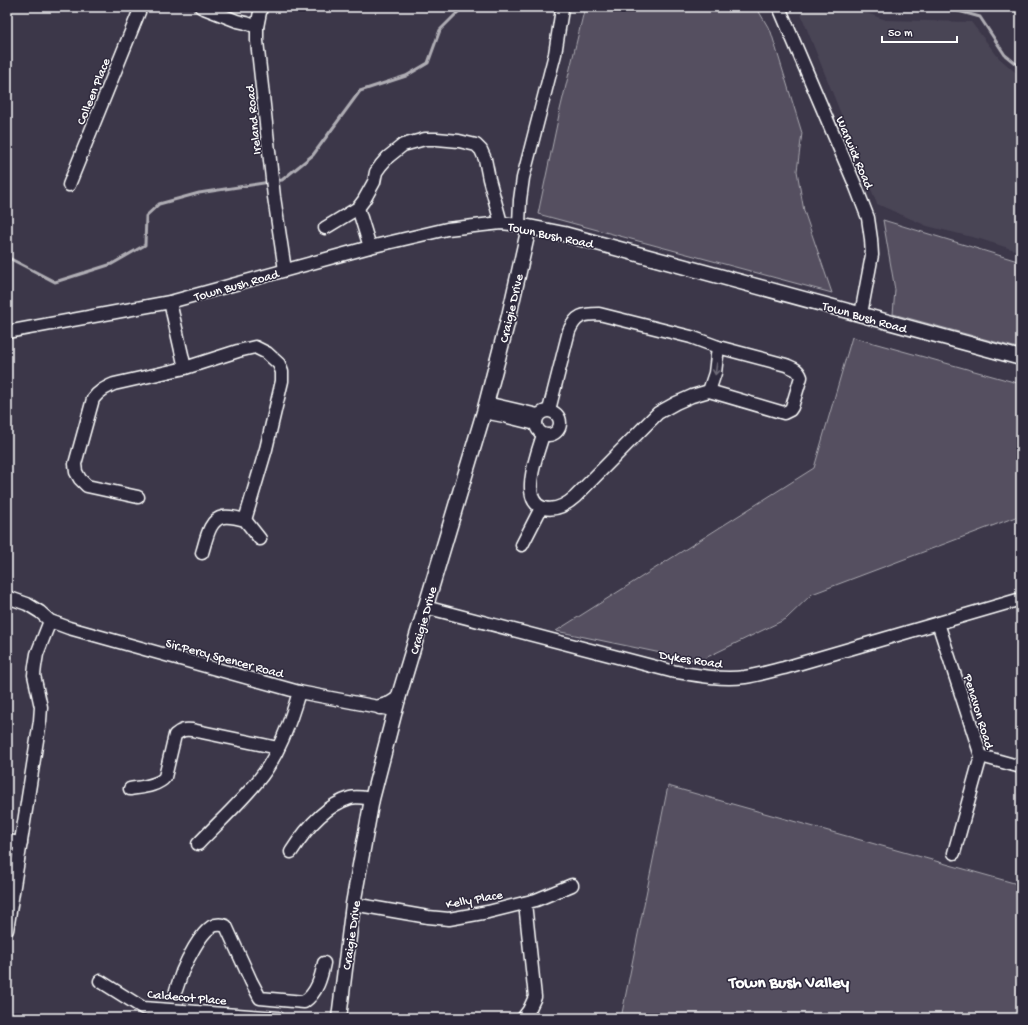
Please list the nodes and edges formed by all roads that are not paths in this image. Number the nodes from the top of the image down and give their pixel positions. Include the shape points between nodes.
1 (141, 7) edge
2 (201, 7) edge
3 (261, 7) edge
4 (779, 7) edge
5 (562, 9) dead end
6 (257, 27) junction
7 (69, 185) dead end
8 (358, 208) junction
9 (501, 224) junction
10 (524, 226) junction
11 (325, 228) dead end
12 (370, 247) junction
13 (286, 270) junction
14 (170, 302) junction
15 (860, 314) junction
16 (7, 332) edge
17 (718, 347) junction
18 (1021, 358) edge
19 (185, 368) junction
20 (709, 391) junction
21 (485, 408) junction
22 (541, 416) junction
23 (543, 435) junction
24 (138, 497) dead end
25 (541, 508) junction
26 (245, 520) junction
27 (260, 539) dead end
28 (522, 544) dead end
29 (202, 553) dead end
30 (7, 597) edge
31 (1021, 599) edge
32 (425, 607) junction
33 (50, 621) junction
34 (938, 623) junction
35 (299, 692) junction
36 (396, 705) junction
37 (380, 707) joint
38 (278, 748) junction
39 (981, 756) junction
40 (1021, 767) edge
41 (130, 789) dead end
42 (372, 799) junction
43 (7, 841) edge
44 (21, 843) junction
45 (198, 844) dead end
46 (291, 852) dead end
47 (954, 853) dead end
48 (572, 885) dead end
49 (524, 903) junction
50 (354, 904) junction
51 (7, 930) edge
52 (324, 963) dead end
53 (100, 981) dead end
54 (176, 990) dead end
55 (260, 998) junction
56 (142, 1013) edge
57 (259, 1016) junction
58 (278, 1018) edge
59 (339, 1018) edge
60 (523, 1018) edge

1 - 7 street, Colleen Place
2 - 6 street
3 - 6 street, Ireland Road
4 - 15 street, Warwick Road via 868,218 872,254
5 - 10 street via 554,54 523,178 520,200
6 - 13 street, Ireland Road via 274,197
8 - 9 street via 381,165 403,145 425,139 459,141 476,145 481,150
8 - 11 street
8 - 12 street
9 - 10 street, Town Bush Road
9 - 12 street, Town Bush Road via 447,229
10 - 15 street, Town Bush Road via 564,234
10 - 21 street, Craigie Drive via 509,316
12 - 13 street, Town Bush Road
13 - 14 street, Town Bush Road
14 - 16 street, Town Bush Road
14 - 19 street
15 - 18 street, Town Bush Road
17 -> 20 street via 716,373
17 - 20 street via 786,364 799,372 800,383 792,407 784,413
17 - 22 street via 691,337 599,314 579,317 572,323
19 - 24 street via 114,384 93,398 75,464 76,472 87,486
19 - 26 street via 255,347 267,352 280,364 282,381 266,449
20 - 25 street via 681,400 658,413 566,504 555,509
21 - 22 street via 504,416
21 - 32 street, Craigie Drive
22 - 23 street via 537,428
22 - 23 street via 555,412 561,422 555,433
23 - 25 street via 531,482 534,502
25 - 28 street
26 - 27 street
26 - 29 street via 223,517 215,520
30 - 33 street via 27,604
31 - 34 street, Dykes Road
32 - 34 street, Dykes Road via 671,671 727,678 784,668
32 - 36 street, Craigie Drive
33 - 35 street, Sir Percy Spencer Road
33 - 44 street via 35,666 34,675 41,707 40,721
34 - 39 street, Penavon Road
35 - 37 street, Sir Percy Spencer Road
35 - 38 street
36 - 37 street
36 - 42 street, Craigie Drive
38 - 41 street via 192,730 180,731 175,735 163,781
38 - 45 street via 257,782
39 - 40 street
39 - 47 street, Penavon Road
42 - 46 street via 351,798 330,809 309,827
42 - 50 street, Craigie Drive
43 - 44 street
44 - 51 street
48 - 49 street, Kelly Place
49 - 50 street, Kelly Place via 449,919
49 - 60 street via 535,998
50 - 59 street, Craigie Drive
52 - 55 street via 319,983 304,1002
53 - 56 street, Caldecot Place
54 - 55 street via 181,974 200,939 211,927 219,924 226,926
55 - 57 street
56 - 57 street, Caldecot Place
57 - 58 street, Caldecot Place

